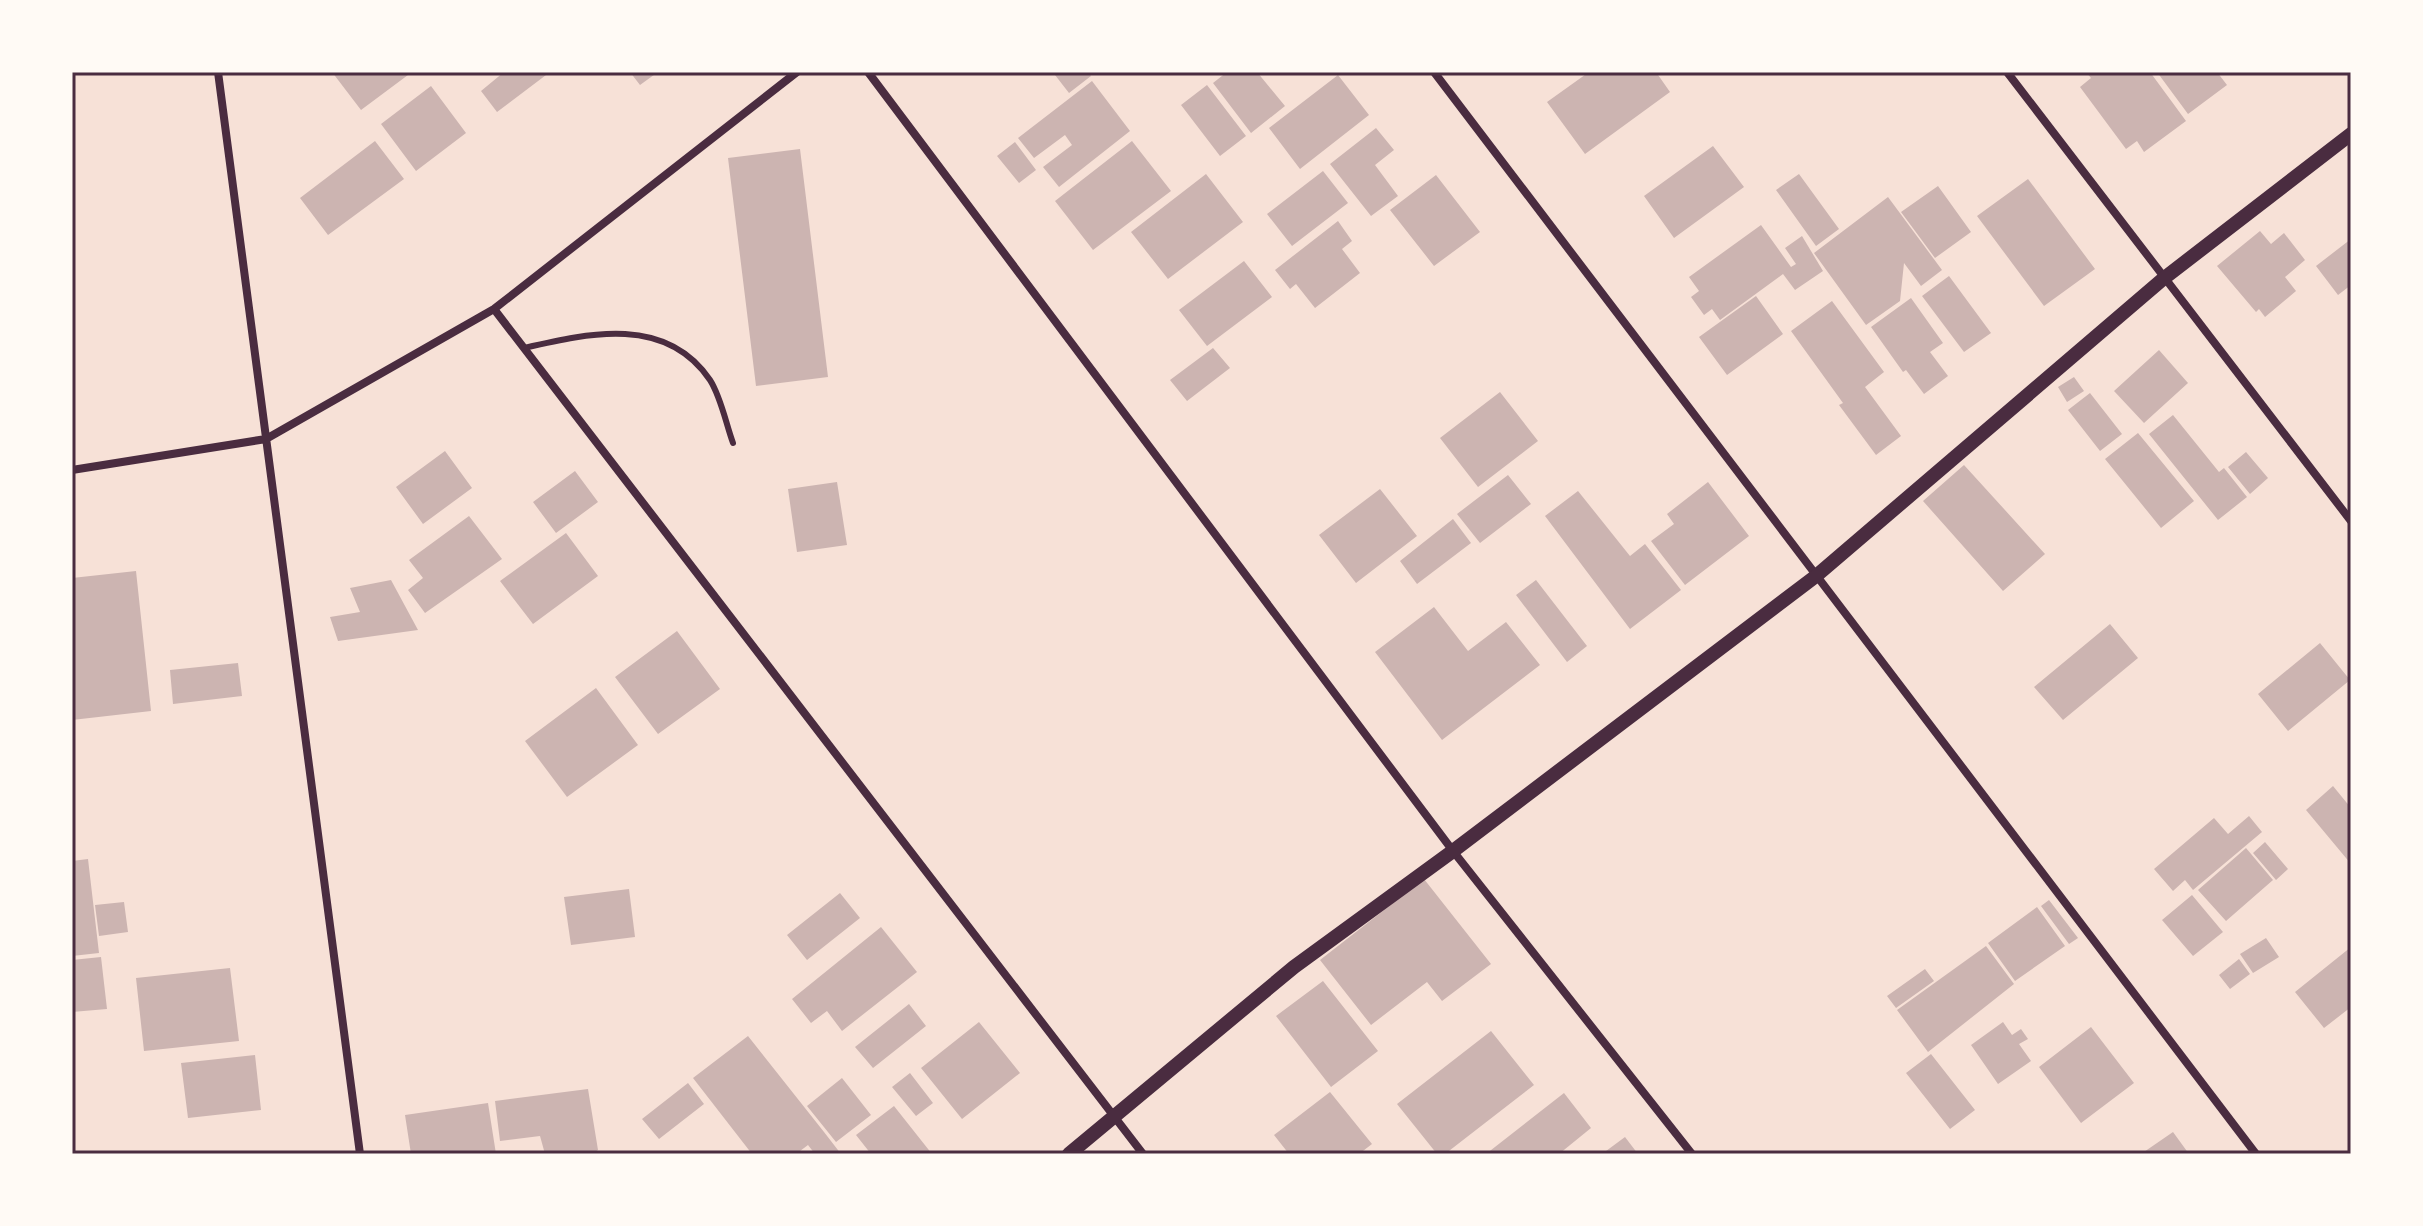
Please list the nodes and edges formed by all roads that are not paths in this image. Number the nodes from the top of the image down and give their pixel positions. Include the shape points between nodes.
1 (218, 72) edge
2 (797, 72) edge
3 (868, 72) edge
4 (1434, 72) edge
5 (2007, 72) edge
6 (2351, 134) edge
7 (2163, 279) junction
8 (494, 309) junction
9 (524, 348) junction
10 (266, 439) junction
11 (733, 443) dead end
12 (72, 470) edge
13 (2351, 521) edge
14 (1816, 576) junction
15 (1453, 851) junction
16 (1115, 1118) junction
17 (360, 1154) edge
18 (1069, 1154) edge
19 (1143, 1154) edge
20 (1692, 1154) edge
21 (2256, 1154) edge

1 - 10 street
2 - 8 street
3 - 15 street
4 - 14 street
5 - 7 street
6 - 7 street
7 - 13 street
7 - 14 street
8 - 9 street
8 - 10 street
9 - 11 lane via 575,337 642,334 682,350 711,381
9 - 16 street
10 - 12 street
10 - 17 street
14 - 15 street
14 - 21 street
15 - 16 street via 1294,967
15 - 20 street
16 - 18 street
16 - 19 street

